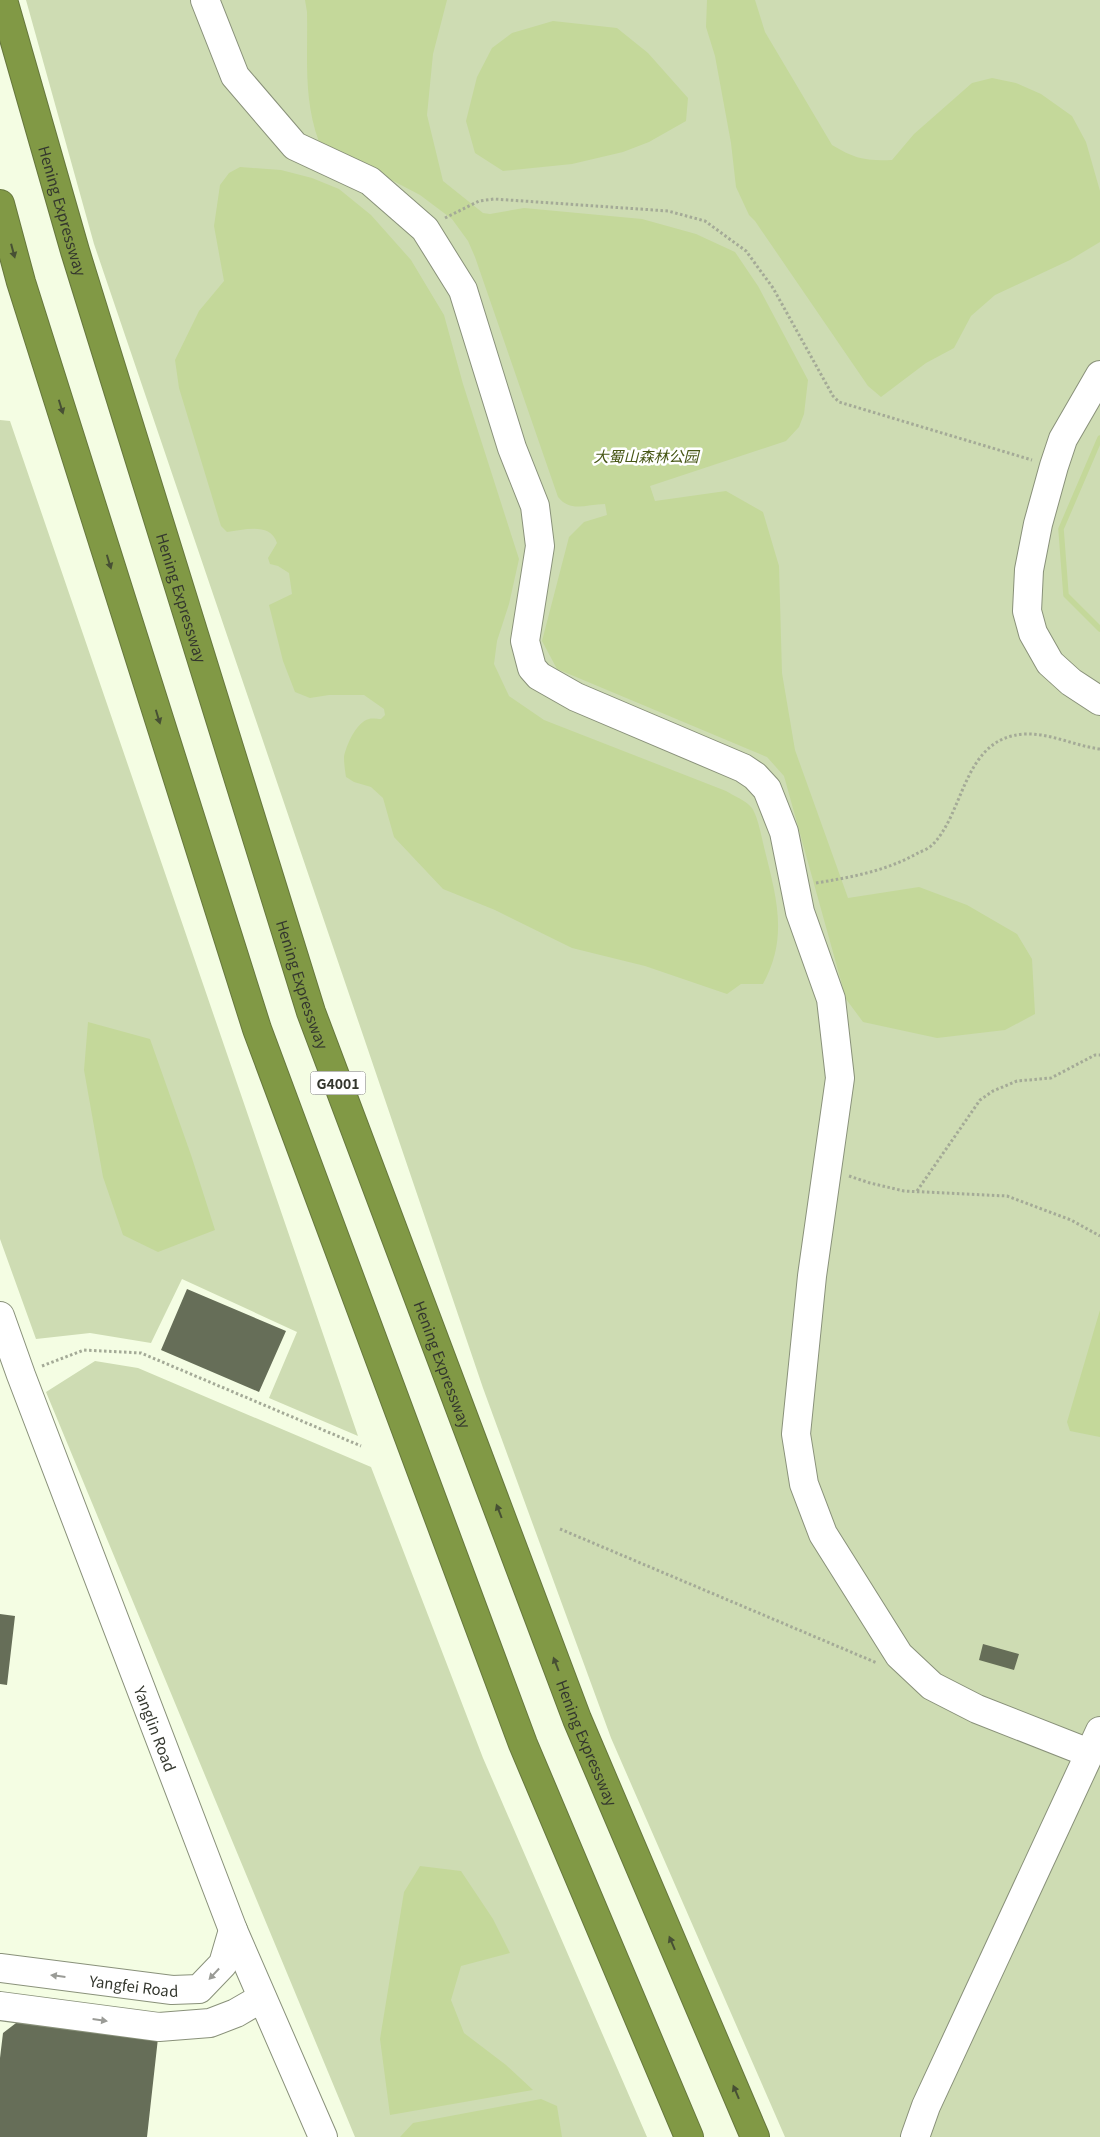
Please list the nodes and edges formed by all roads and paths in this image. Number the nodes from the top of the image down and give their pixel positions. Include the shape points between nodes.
1 (2, 0) edge
2 (206, 0) edge
3 (0, 204) edge
4 (425, 229) junction
5 (1100, 375) edge
6 (1054, 466) junction
7 (1100, 701) edge
8 (1100, 749) edge
9 (832, 880) dead end
10 (1100, 1055) edge
11 (827, 1168) junction
12 (917, 1192) junction
13 (1100, 1236) edge
14 (0, 1316) edge
15 (20, 1374) junction
16 (361, 1446) dead end
17 (560, 1529) dead end
18 (886, 1666) dead end
19 (1094, 1742) edge
20 (234, 1930) junction
21 (0, 1968) edge
22 (262, 1998) junction
23 (0, 2006) edge
24 (323, 2137) edge
25 (689, 2137) edge
26 (755, 2137) edge
27 (915, 2137) edge

26 -> 1 highway, Hening Expressway / G4001 via 577,1719 311,1012 74,251
2 - 4 street via 235,76 295,146 370,181
3 -> 25 highway via 21,282 257,1029 523,1744
4 - 6 path via 479,201 494,199 668,211 705,221 746,250 774,288 839,402
4 - 11 street via 463,290 512,448 535,506 540,546 525,641 532,668 539,676 576,696 743,768 755,776 770,796 784,832 800,912 831,999 840,1078
5 - 6 street via 1063,440
6 - 7 street via 1029,570 1027,611 1033,633 1050,663
8 - 9 path via 1060,738 1024,734 1002,740 983,755 931,846 870,874
10 - 12 path via 1051,1078 1017,1081 980,1100
11 - 12 path via 870,1183
11 - 19 street via 796,1434 804,1484 823,1534 899,1655 932,1686 977,1709
12 - 13 path via 1008,1196 1071,1220
14 - 15 street, Yanglin Road
15 - 16 path via 84,1350 141,1353
15 - 20 street, Yanglin Road
17 - 18 path
19 - 27 street via 926,2106
20 -> 21 street, Yangfei Road via 223,1964 200,1989 172,1990
20 - 22 street, Yanglin Road
23 -> 22 street via 159,2028 210,2023
22 - 24 street, Yanglin Road

